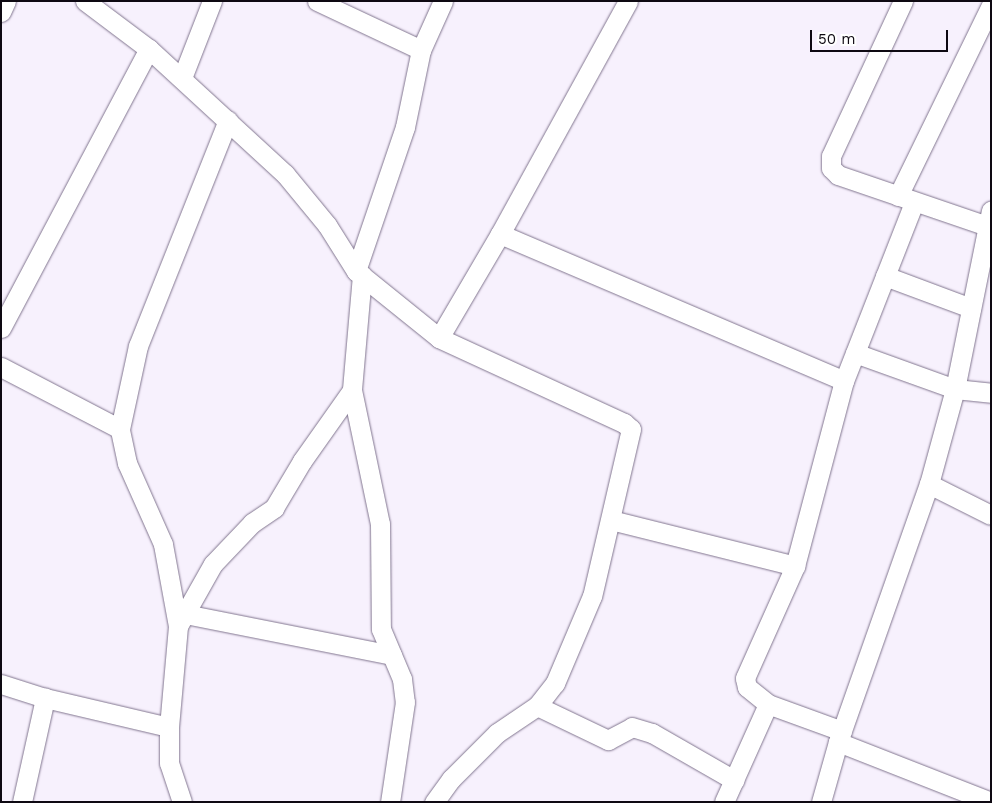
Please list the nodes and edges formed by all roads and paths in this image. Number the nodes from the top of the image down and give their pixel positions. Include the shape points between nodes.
1 (6, 1) edge
2 (85, 1) edge
3 (212, 1) edge
4 (317, 1) edge
5 (442, 1) edge
6 (628, 1) edge
7 (903, 1) edge
8 (991, 5) edge
9 (1, 12) edge
10 (150, 49) junction
11 (421, 50) junction
12 (182, 78) junction
13 (228, 120) junction
14 (906, 199) junction
15 (989, 218) edge
16 (500, 234) junction
17 (359, 273) junction
18 (885, 276) junction
19 (971, 308) junction
20 (1, 328) edge
21 (439, 338) junction
22 (855, 353) junction
23 (1, 367) edge
24 (844, 381) junction
25 (955, 389) junction
26 (352, 390) junction
27 (991, 393) edge
28 (120, 429) junction
29 (929, 484) junction
30 (991, 514) edge
31 (611, 520) junction
32 (796, 566) junction
33 (181, 620) junction
34 (392, 655) junction
35 (1, 684) edge
36 (45, 698) junction
37 (768, 704) junction
38 (537, 706) junction
39 (169, 727) junction
40 (840, 737) junction
41 (734, 780) junction
42 (22, 802) edge
43 (182, 802) edge
44 (390, 802) edge
45 (434, 802) edge
46 (724, 802) edge
47 (821, 802) edge
48 (990, 802) edge

1 - 9 street
2 - 10 street
3 - 12 street
4 - 11 street
5 - 11 street
6 - 16 street
7 - 14 street via 830,162 838,175
8 - 14 street
10 - 12 street
10 - 20 street
11 - 17 street via 405,127
12 - 13 street
13 - 17 street via 285,174 327,225
13 - 28 street via 138,346
14 - 15 street
14 - 18 street
15 - 19 street
16 - 21 street
16 - 24 street
17 - 21 street
17 - 26 street
18 - 19 street
18 - 22 street
19 - 25 street
21 - 31 street via 631,429
22 - 24 street
22 - 25 street
23 - 28 street
24 - 32 street
25 - 27 street
25 - 29 street
26 - 33 street via 302,461 274,508 252,523 213,564
26 - 34 street via 380,524 381,629
28 - 33 street via 127,463 163,544
29 - 30 street
29 - 40 street
31 - 32 street
31 - 38 street via 592,596 566,662
32 - 37 street via 745,678 747,687
33 - 34 street
33 - 39 street
34 - 44 street via 402,679 405,702
35 - 36 street
36 - 39 street
36 - 42 street
37 - 40 street
37 - 41 street
38 - 41 street via 608,740 632,727 645,730
38 - 45 street via 497,733 450,779
39 - 43 street via 169,763
40 - 47 street
40 - 48 street
41 - 46 street

